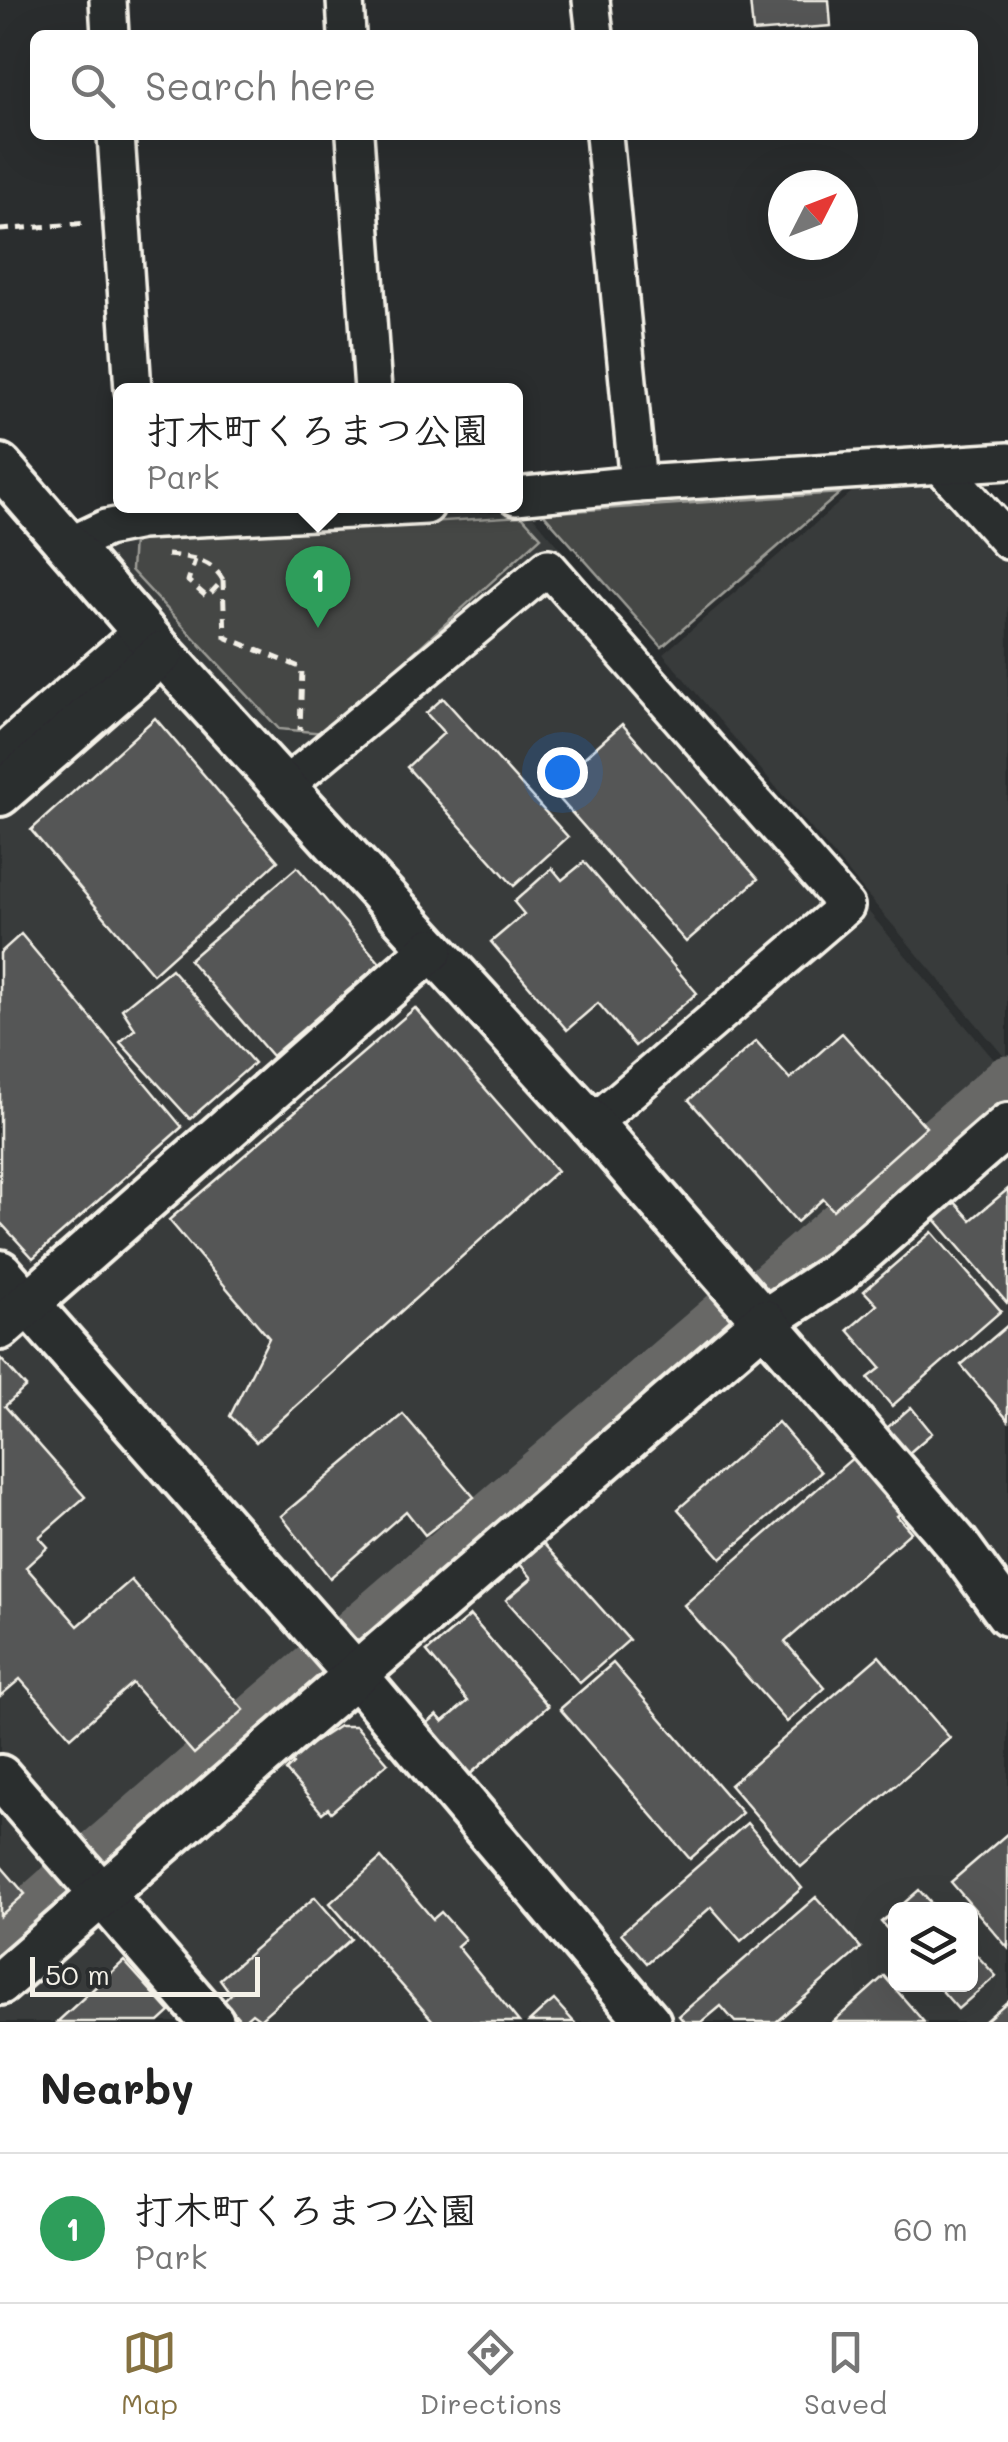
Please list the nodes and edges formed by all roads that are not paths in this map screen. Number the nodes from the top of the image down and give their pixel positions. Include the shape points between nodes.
1 (108, 0) edge
2 (345, 0) edge
3 (591, 0) edge
4 (110, 30) edge
5 (348, 30) edge
6 (594, 30) edge
7 (116, 140) edge
8 (354, 140) edge
9 (604, 140) edge
10 (133, 383) edge
11 (372, 383) edge
12 (1008, 461) edge
13 (0, 466) edge
14 (944, 468) junction
15 (638, 484) junction
16 (523, 495) edge
17 (141, 513) edge
18 (1008, 541) edge
19 (68, 546) junction
20 (153, 642) junction
21 (0, 754) edge
22 (284, 786) junction
23 (0, 794) edge
24 (432, 949) junction
25 (592, 1124) junction
26 (1008, 1125) edge
27 (0, 1272) edge
28 (14, 1316) edge
29 (764, 1321) junction
30 (1008, 1614) edge
31 (355, 1674) junction
32 (0, 1777) edge
33 (101, 1895) junction
34 (0, 1982) edge
35 (212, 2022) edge
36 (649, 2022) edge

1 - 4 street
2 - 5 street
3 - 6 street
7 - 10 street
8 - 11 street
9 - 15 street
12 - 14 street
13 - 19 street
14 - 15 street
14 - 18 street
15 - 16 street
17 - 19 street
19 - 20 street
20 - 21 street
20 - 22 street
20 - 23 street
22 - 24 street
22 - 25 street via 548,566 846,906
24 - 25 street
24 - 28 street
25 - 29 street
26 - 29 street via 838,1272
27 - 28 street
28 - 31 street
29 - 30 street via 956,1543
29 - 31 street
31 - 33 street
31 - 36 street
32 - 33 street
33 - 34 street
33 - 35 street

